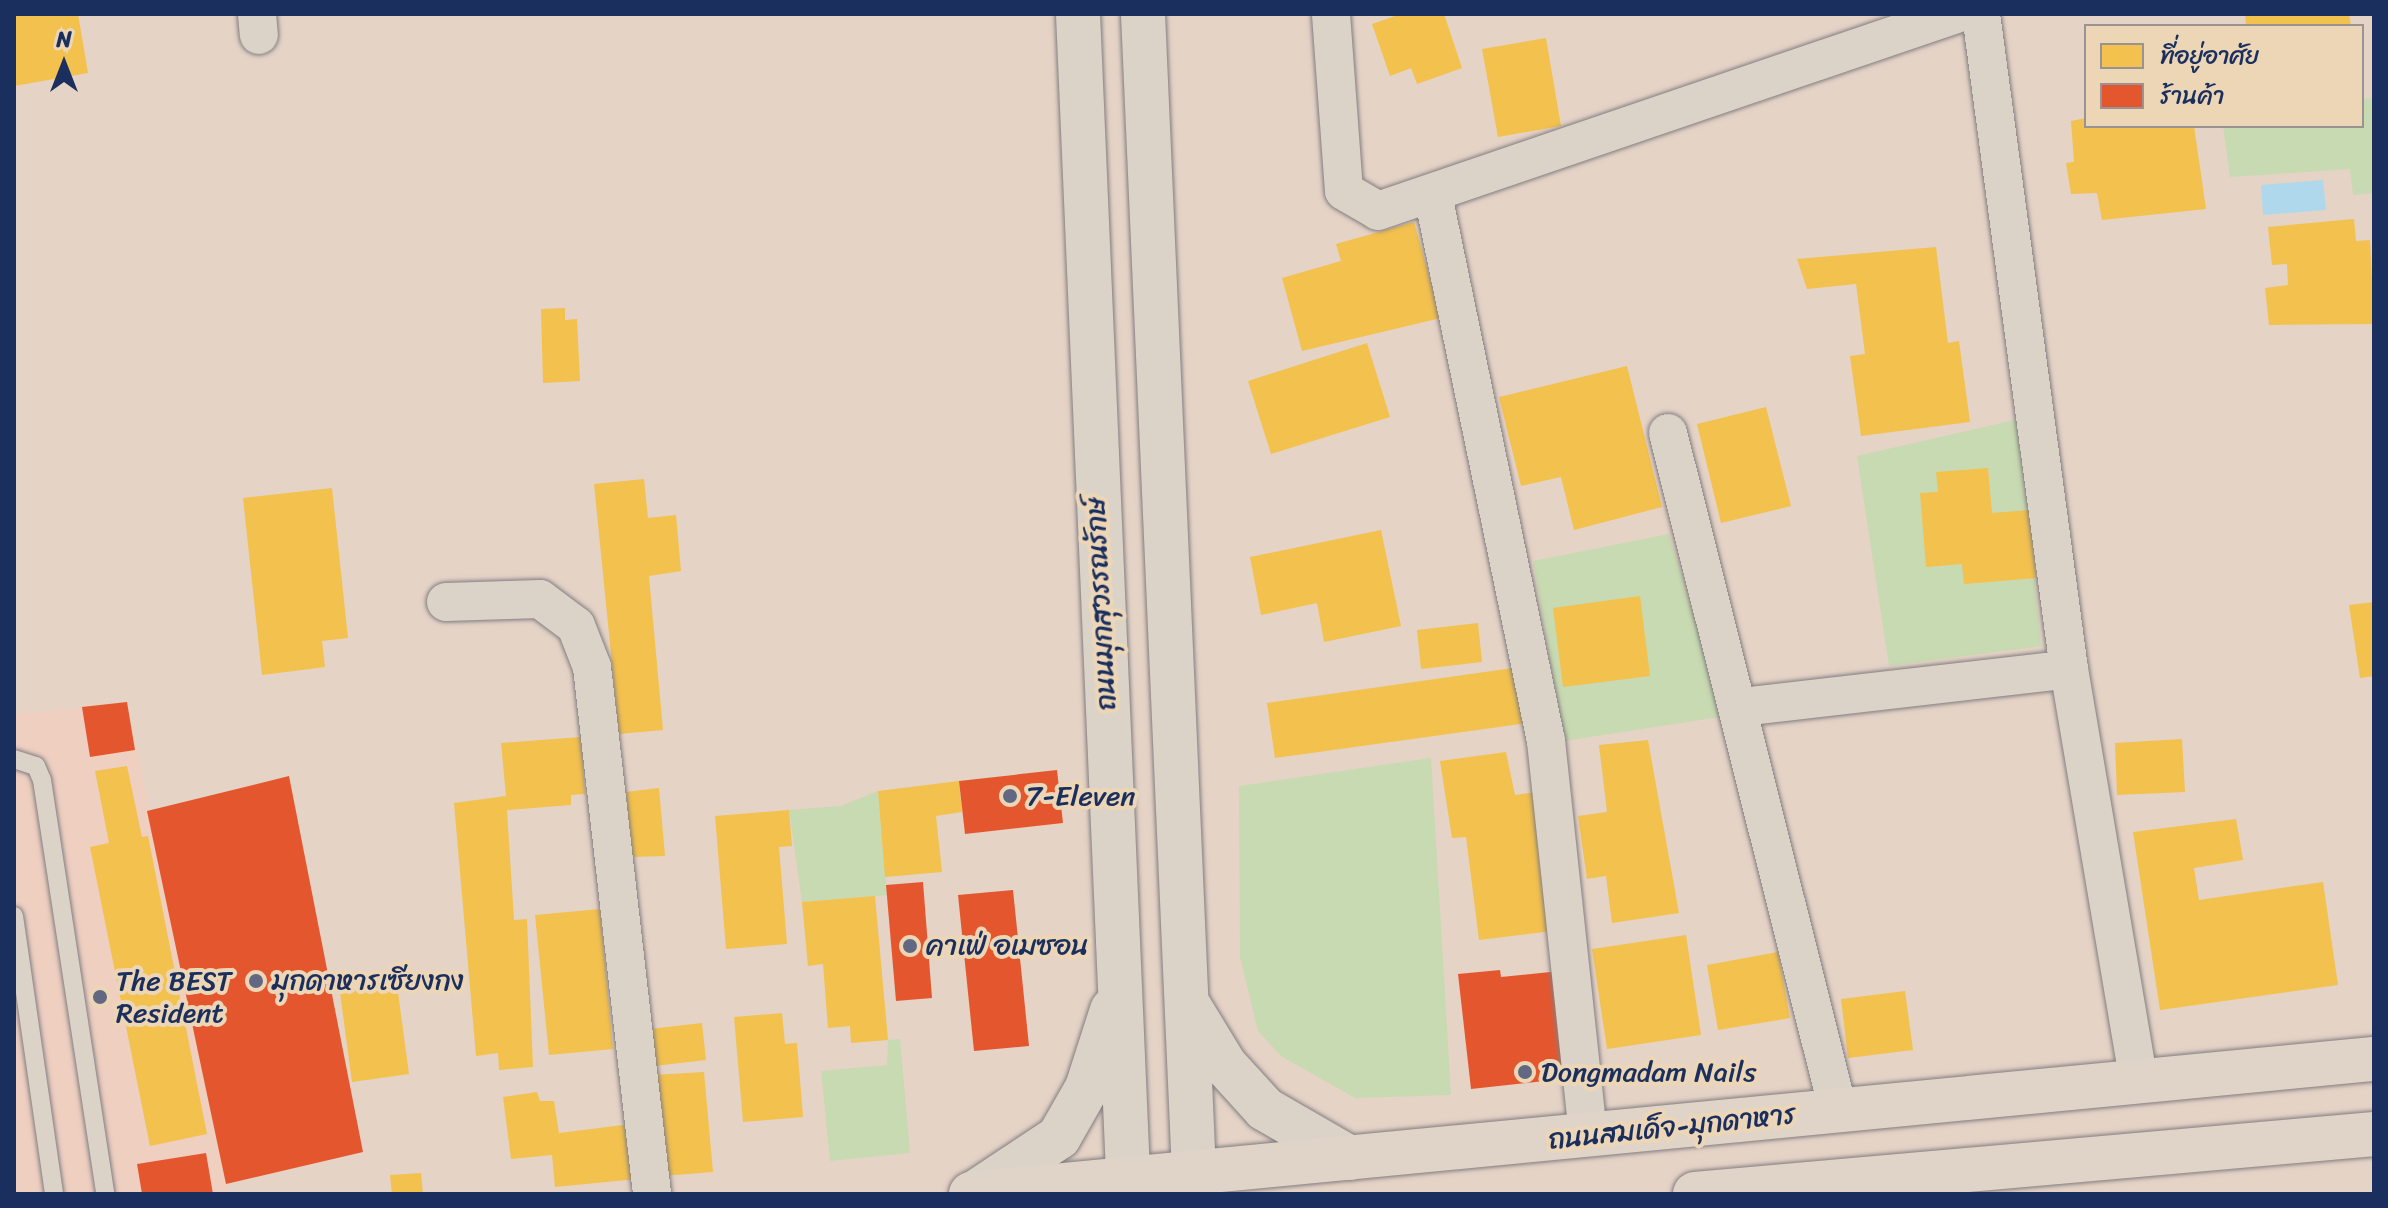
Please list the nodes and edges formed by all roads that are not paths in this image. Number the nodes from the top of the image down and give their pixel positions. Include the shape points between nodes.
1 (1078, 14) edge
2 (1143, 14) edge
3 (1331, 14) edge
4 (1956, 14) edge
5 (1981, 14) edge
6 (1433, 195) junction
7 (1148, 231) junction
8 (1083, 233) junction
9 (1668, 433) dead end
10 (446, 602) dead end
11 (2069, 669) junction
12 (1742, 707) junction
13 (14, 759) edge
14 (14, 916) edge
15 (1120, 984) junction
16 (1186, 1001) junction
17 (2374, 1059) edge
18 (2139, 1081) junction
19 (1838, 1110) junction
20 (2374, 1134) edge
21 (1588, 1135) junction
22 (1350, 1158) junction
23 (1194, 1183) edge
24 (1130, 1186) edge
25 (1768, 1190) edge
26 (54, 1194) edge
27 (105, 1194) edge
28 (652, 1194) edge
29 (972, 1194) edge
30 (1695, 1194) edge

1 - 8 main road, ถนนมุกสุวรรณรักษ์
2 - 7 main road
3 - 6 street via 1344,191 1378,211
4 - 6 street
5 - 11 street
6 - 21 street via 1546,741
7 - 8 main road
7 - 16 main road
8 - 15 main road, ถนนมุกสุวรรณรักษ์
9 - 12 street
10 - 28 street via 540,599 576,626 592,667
11 - 12 street
11 - 18 street
12 - 19 street
13 - 27 lane via 36,766 42,780
14 - 26 lane
15 - 24 main road, ถนนมุกสุวรรณรักษ์
15 - 29 main road via 1087,1088 1059,1137
16 - 22 main road via 1225,1065 1265,1109
16 - 23 main road
17 - 18 main road, ถนนสมเด็จ-มุกดาหาร
18 - 19 main road, ถนนสมเด็จ-มุกดาหาร
19 - 21 main road, ถนนสมเด็จ-มุกดาหาร
20 - 25 main road
21 - 22 main road, ถนนสมเด็จ-มุกดาหาร
22 - 23 main road, ถนนสมเด็จ-มุกดาหาร
23 - 24 main road, ถนนสมเด็จ-มุกดาหาร
24 - 29 main road, ถนนสมเด็จ-มุกดาหาร
25 - 30 main road

